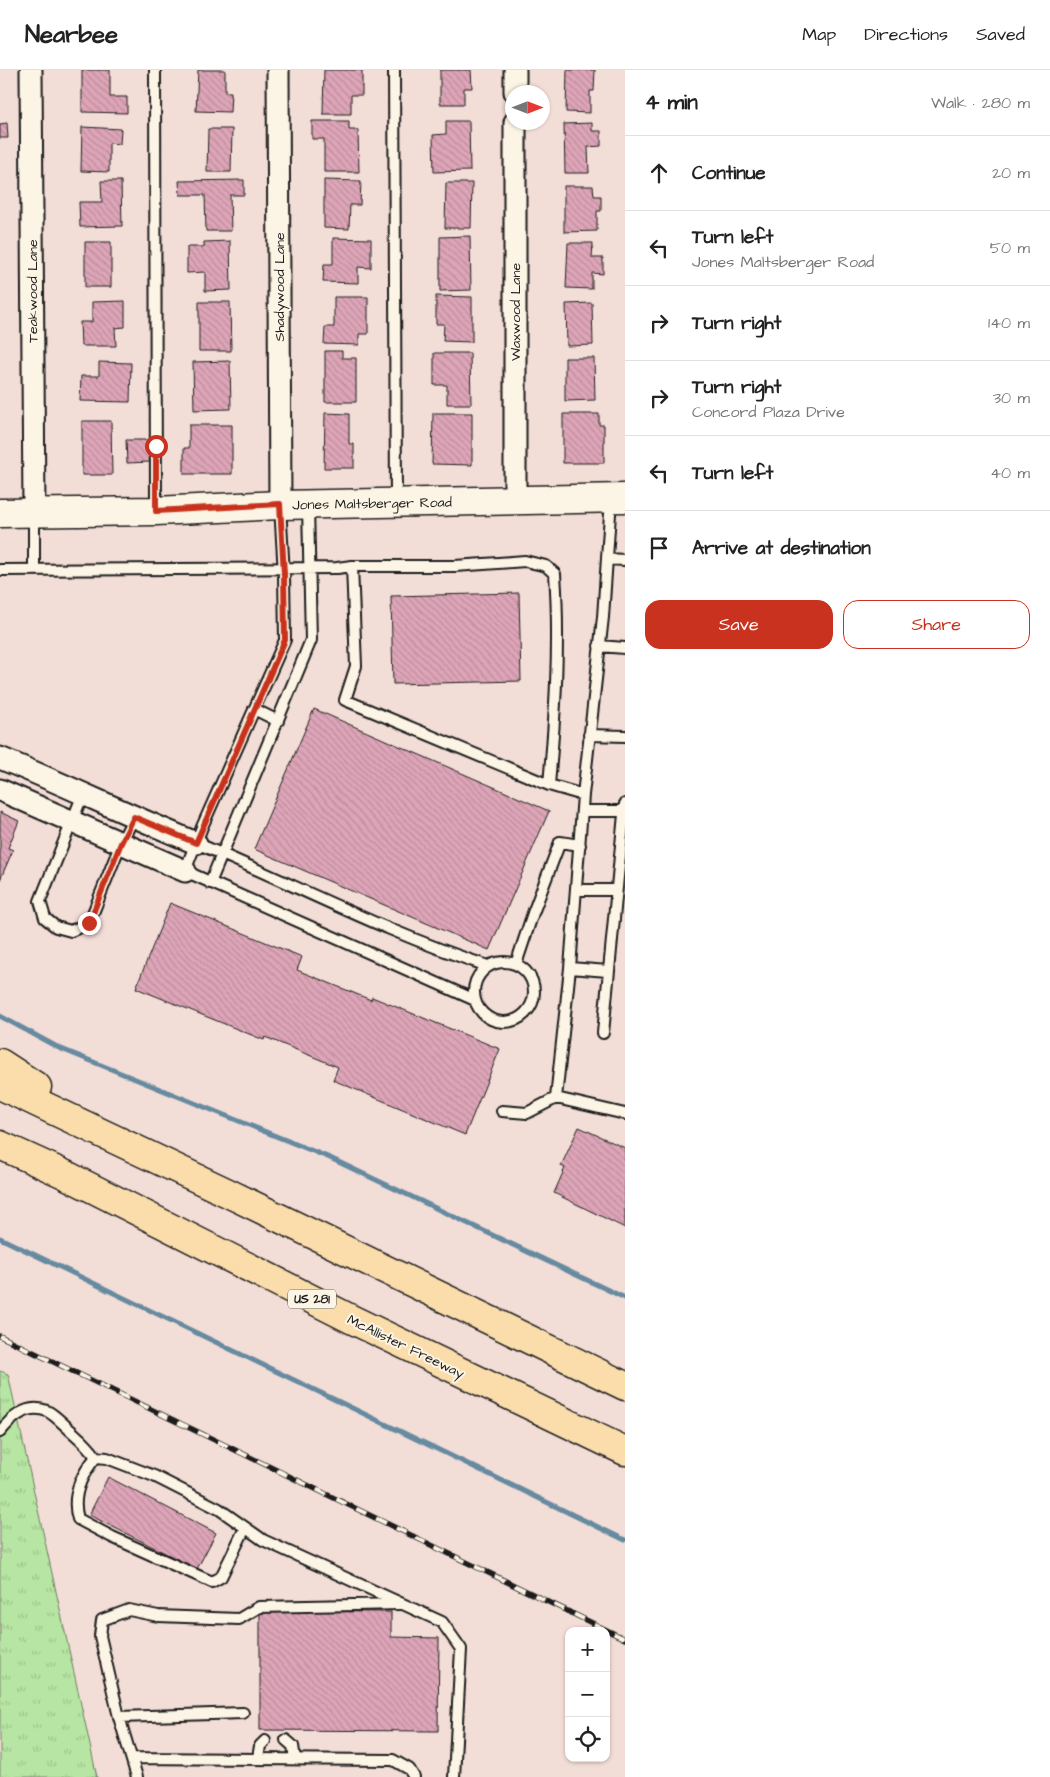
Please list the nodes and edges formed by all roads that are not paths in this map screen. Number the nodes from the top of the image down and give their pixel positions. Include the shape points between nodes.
1 (31, 70) edge
2 (155, 70) edge
3 (278, 70) edge
4 (394, 70) edge
5 (515, 70) edge
6 (515, 85) edge
7 (515, 130) edge
8 (618, 498) edge
9 (515, 501) junction
10 (396, 502) junction
11 (280, 504) junction
12 (308, 504) junction
13 (156, 511) junction
14 (0, 513) edge
15 (34, 513) junction
16 (607, 559) junction
17 (625, 560) edge
18 (352, 566) junction
19 (284, 568) junction
20 (309, 568) junction
21 (0, 570) edge
22 (34, 570) junction
23 (599, 646) junction
24 (625, 648) edge
25 (254, 709) junction
26 (278, 721) junction
27 (589, 736) junction
28 (625, 736) edge
29 (0, 758) edge
30 (549, 785) junction
31 (0, 790) edge
32 (83, 794) junction
33 (583, 795) junction
34 (625, 808) edge
35 (582, 811) junction
36 (134, 817) junction
37 (71, 821) junction
38 (121, 843) junction
39 (196, 843) junction
40 (580, 845) junction
41 (220, 853) junction
42 (184, 871) junction
43 (210, 883) junction
44 (576, 890) junction
45 (616, 890) junction
46 (516, 964) junction
47 (488, 966) junction
48 (570, 968) junction
49 (608, 971) junction
50 (475, 1000) junction
51 (603, 1033) dead end
52 (0, 1063) edge
53 (0, 1085) edge
54 (556, 1098) junction
55 (502, 1110) dead end
56 (625, 1114) edge
57 (0, 1145) edge
58 (144, 1154) junction
59 (625, 1386) edge
60 (0, 1432) edge
61 (625, 1451) edge
62 (96, 1457) junction
63 (246, 1528) junction
64 (404, 1604) junction
65 (244, 1713) dead end
66 (119, 1716) junction
67 (286, 1740) dead end
68 (265, 1741) dead end
69 (132, 1758) junction
70 (258, 1758) junction
71 (295, 1759) junction
72 (137, 1777) edge
73 (414, 1777) edge
74 (454, 1777) edge

1 - 15 street, Teakwood Lane
2 - 13 lane
3 - 11 street, Shadywood Lane
4 - 10 lane
5 - 6 street
7 - 9 street, Waxwood Lane
8 - 9 main road, Jones Maltsberger Road
8 - 16 lane
9 - 10 main road, Jones Maltsberger Road
10 - 12 main road, Jones Maltsberger Road
11 - 12 main road, Jones Maltsberger Road
11 - 13 main road, Jones Maltsberger Road
11 - 19 lane
12 - 20 lane
13 - 15 main road, Jones Maltsberger Road
14 - 15 main road, Jones Maltsberger Road
15 - 22 lane
16 - 17 lane
16 - 23 lane
18 - 20 lane
18 - 30 lane via 356,666 345,700
18 - 30 lane via 455,566 526,561 546,566 555,574 558,616
19 - 20 lane
19 - 22 lane
19 - 25 lane via 285,640
20 - 26 lane via 311,640
21 - 22 lane
23 - 24 lane
23 - 27 lane
25 - 26 lane
25 - 39 lane
26 - 41 lane
27 - 28 lane
27 - 33 lane
29 - 32 street
30 - 33 lane
31 - 37 street
32 - 36 street
32 - 37 lane
33 - 35 lane
34 - 35 lane
34 - 45 lane
35 - 40 lane
36 - 38 lane
36 - 39 street
37 - 38 street
37 - 38 lane via 40,901 45,918 56,927 71,931 89,923
38 - 42 street
39 - 41 lane
39 - 42 lane
40 - 44 lane
40 - 46 lane via 560,842
41 - 43 lane
41 - 47 lane via 360,917 439,950
42 - 43 lane
43 - 50 lane
44 - 45 lane
44 - 48 lane
45 - 49 lane
46 - 47 lane via 497,962
46 - 50 lane via 525,969 534,988 534,998 523,1016 504,1022 494,1020 486,1016
47 - 50 lane via 476,981
48 - 49 lane
48 - 54 lane
49 - 51 lane
52 - 58 highway
53 - 58 highway
54 - 55 lane via 527,1113
54 - 56 lane
57 - 61 highway, McAllister Freeway / US 281
58 - 59 highway
60 - 62 lane via 20,1412 46,1411 83,1440
62 - 63 lane via 107,1458 160,1479
62 - 63 lane via 79,1484 75,1508 78,1519 112,1537 212,1582 220,1577
63 - 64 lane via 263,1540
64 - 66 lane via 259,1607 238,1619 158,1616 129,1610 102,1620 100,1636
64 - 74 lane via 442,1622 461,1649
65 - 66 lane
66 - 69 lane
67 - 71 lane via 295,1750
68 - 70 lane via 260,1746
69 - 70 lane
69 - 72 lane
70 - 71 lane
71 - 73 lane via 394,1760 409,1769

